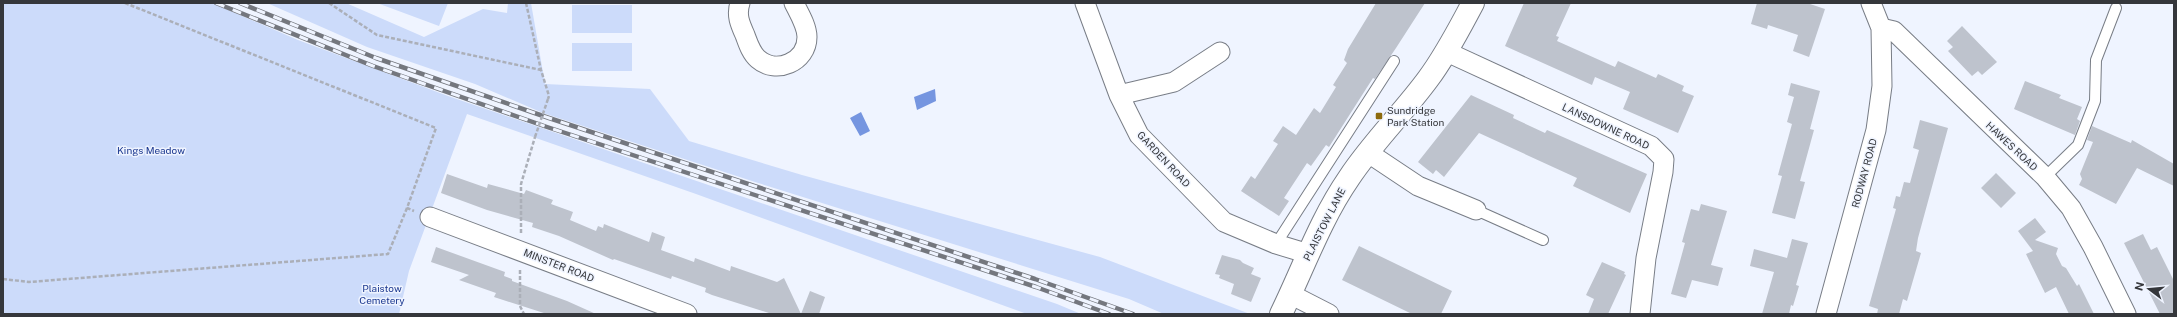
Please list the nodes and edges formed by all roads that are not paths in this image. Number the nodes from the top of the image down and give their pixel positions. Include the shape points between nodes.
1 (740, 3) edge
2 (794, 3) edge
3 (1085, 3) edge
4 (1473, 3) edge
5 (1871, 3) edge
6 (2116, 8) dead end
7 (1881, 28) junction
8 (1220, 52) dead end
9 (1447, 52) junction
10 (1394, 60) dead end
11 (1119, 94) junction
12 (1367, 152) junction
13 (2045, 177) junction
14 (1476, 210) joint
15 (430, 217) road end
16 (1543, 240) dead end
17 (1276, 244) junction
18 (1308, 254) junction
19 (1290, 294) junction
20 (687, 314) edge
21 (1281, 314) edge
22 (1329, 314) edge
23 (1640, 314) edge
24 (1826, 314) edge
25 (2126, 314) edge

1 - 2 street via 738,18 752,51 757,59 775,67 794,62 805,47 805,28
3 - 11 street, GARDEN ROAD
4 - 9 street, PLAISTOW LANE
5 - 7 street
6 - 13 lane via 2096,60 2095,101 2078,145
7 - 13 street, HAWES ROAD via 1894,30
7 - 24 street, RODWAY ROAD via 1882,86 1876,130
8 - 11 street via 1174,82
9 - 12 street, PLAISTOW LANE via 1413,99
9 - 23 street, LANSDOWNE ROAD via 1651,146 1664,159 1646,258
10 - 17 lane
11 - 17 street, GARDEN ROAD via 1139,135 1224,222
12 - 14 street via 1418,186
12 - 18 street, PLAISTOW LANE via 1332,205
13 - 25 street, HAWES ROAD via 2072,208
14 - 16 lane
15 - 20 street, MINSTER ROAD
17 - 18 street, GARDEN ROAD
18 - 19 street, PLAISTOW LANE
19 - 21 street, PLAISTOW LANE
19 - 22 street

